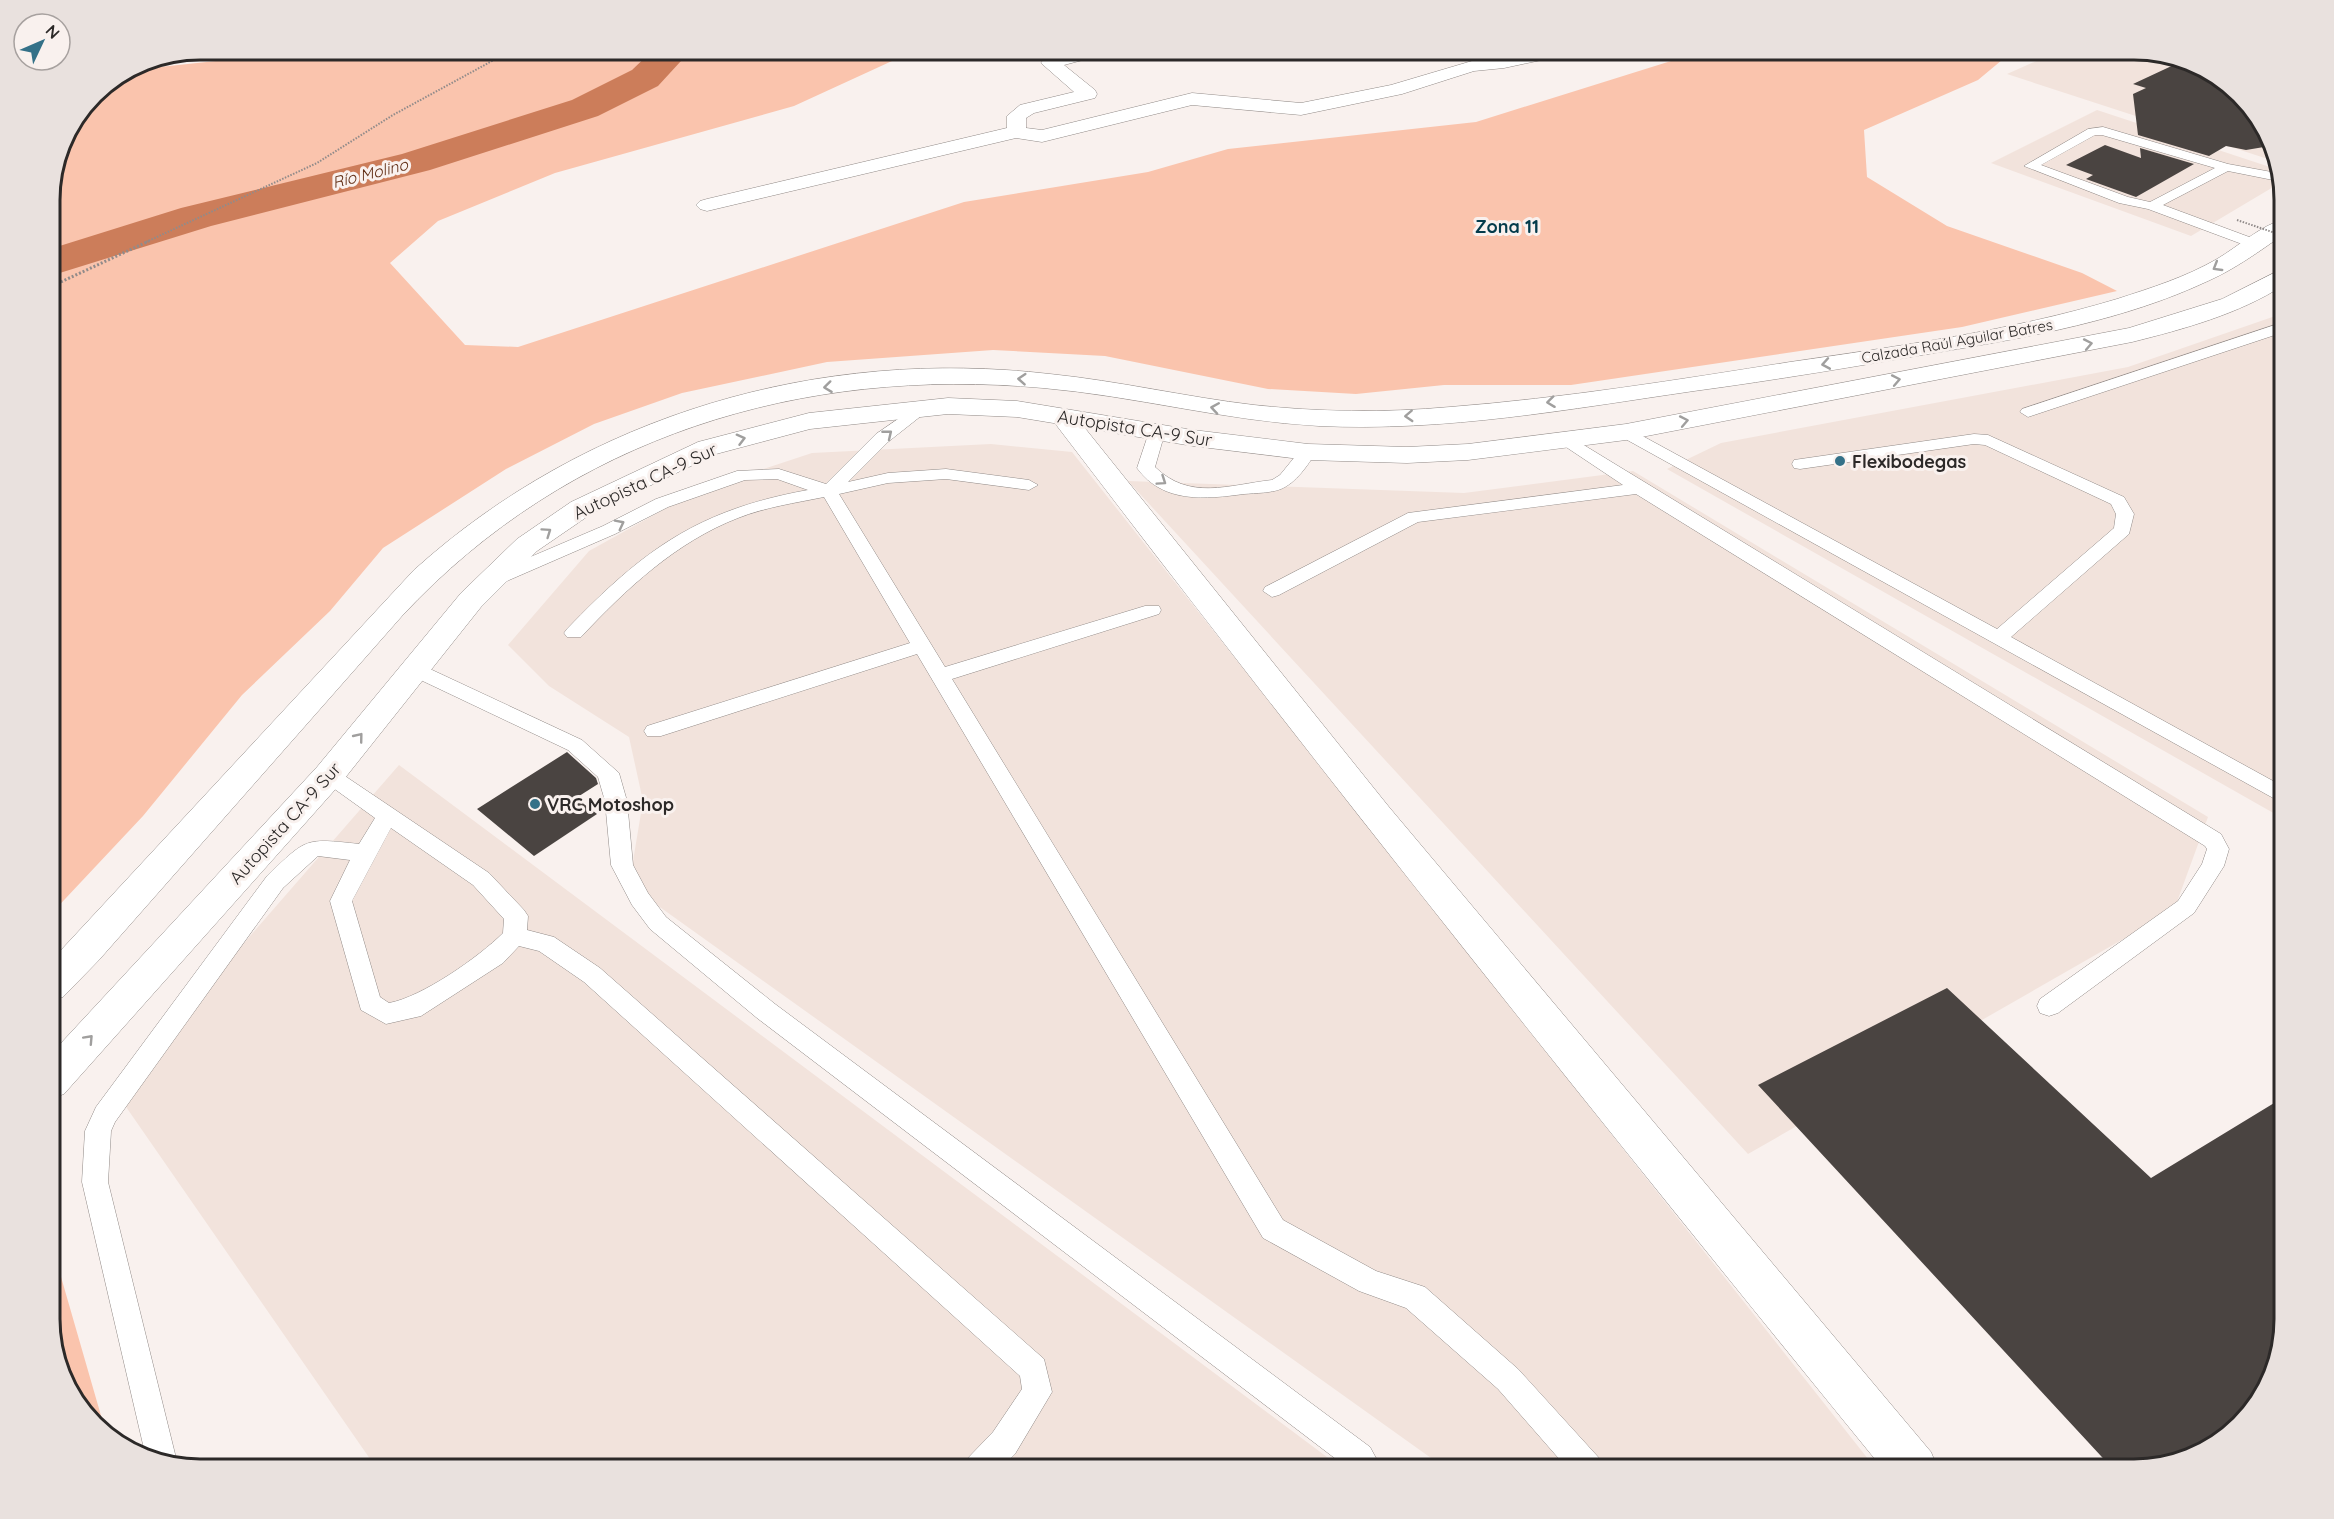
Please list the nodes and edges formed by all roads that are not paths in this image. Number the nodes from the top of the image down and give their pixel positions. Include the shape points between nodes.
1 (1062, 60) edge
2 (1520, 60) edge
3 (1016, 132) junction
4 (2226, 167) junction
5 (2272, 176) edge
6 (706, 205) dead end
7 (2152, 206) junction
8 (2274, 231) edge
9 (2255, 243) junction
10 (2274, 286) edge
11 (2274, 330) edge
12 (1609, 396) junction
13 (920, 409) junction
14 (2028, 412) dead end
15 (1063, 417) junction
16 (1157, 432) junction
17 (1626, 432) junction
18 (1569, 441) junction
19 (1308, 452) junction
20 (1800, 464) dead end
21 (1029, 484) dead end
22 (1639, 488) junction
23 (829, 491) junction
24 (490, 582) junction
25 (1272, 591) dead end
26 (1152, 610) dead end
27 (574, 633) dead end
28 (1998, 638) junction
29 (921, 646) junction
30 (415, 669) junction
31 (940, 676) junction
32 (654, 731) dead end
33 (329, 775) junction
34 (2274, 790) edge
35 (388, 815) junction
36 (365, 853) junction
37 (515, 936) junction
38 (60, 976) edge
39 (2049, 1006) dead end
40 (60, 1071) edge
41 (160, 1453) edge
42 (989, 1459) edge
43 (1360, 1459) edge
44 (1578, 1459) edge
45 (1905, 1459) edge

1 - 3 main road via 1049,65 1088,94 1027,109 1017,116
2 - 3 main road via 1472,66 1395,90 1301,109 1192,99 1042,136
3 - 6 main road
4 - 5 lane
4 - 7 lane
4 - 7 lane via 2103,131 2092,132 2030,166 2124,200
7 - 9 lane
8 - 9 main road, Calzada Raúl Aguilar Batres
9 -> 12 main road, Calzada Raúl Aguilar Batres via 2196,279 2049,325 1791,370
17 -> 10 main road, Calzada Raúl Aguilar Batres via 2132,335 2195,317
11 - 14 lane
12 - 17 main road
12 -> 38 main road, Autopista CA-9 Sur via 1468,412 1323,418 1231,411 1046,381 980,376 902,379 815,389 738,404 651,432 578,465 525,497 425,575
13 - 15 main road, Autopista CA-9 Sur via 1017,409
23 -> 13 lane via 866,453
24 -> 13 main road, Autopista CA-9 Sur via 527,545 581,508 708,448 809,421
15 - 16 main road, Autopista CA-9 Sur
15 - 45 main road via 1230,635
16 - 19 main road, Autopista CA-9 Sur
16 -> 19 lane via 1146,468 1176,491 1191,493 1276,485
17 - 18 main road, Autopista CA-9 Sur
17 - 28 lane
18 - 19 main road, Autopista CA-9 Sur via 1407,455
18 - 22 lane
20 - 28 lane via 1974,439 1988,441 2118,501 2125,514 2123,530
21 - 23 lane via 946,474 888,478
22 - 25 lane via 1414,517
22 - 39 lane via 2213,840 2218,849 2213,866 2186,907
24 -> 23 lane via 662,503 743,475 779,474
23 - 27 lane via 774,501 720,519 671,544 613,591
23 - 29 lane
24 - 30 main road, Autopista CA-9 Sur
26 - 31 lane
28 - 34 lane
29 - 31 lane
29 - 32 lane
33 -> 30 main road, Autopista CA-9 Sur
30 - 43 lane via 575,745 608,773 616,801 622,865 658,923 766,1011
31 - 44 lane via 1273,1229 1369,1282 1415,1297 1508,1379
33 - 35 lane
40 -> 33 main road, Autopista CA-9 Sur
35 - 36 lane
35 - 37 lane via 481,879 516,916
36 - 37 lane via 341,902 370,1003 386,1014 412,1009 495,956
36 - 41 lane via 317,848 307,852 275,882 105,1115 98,1131 95,1182
37 - 42 lane via 546,945 592,975 1034,1369 1037,1392

